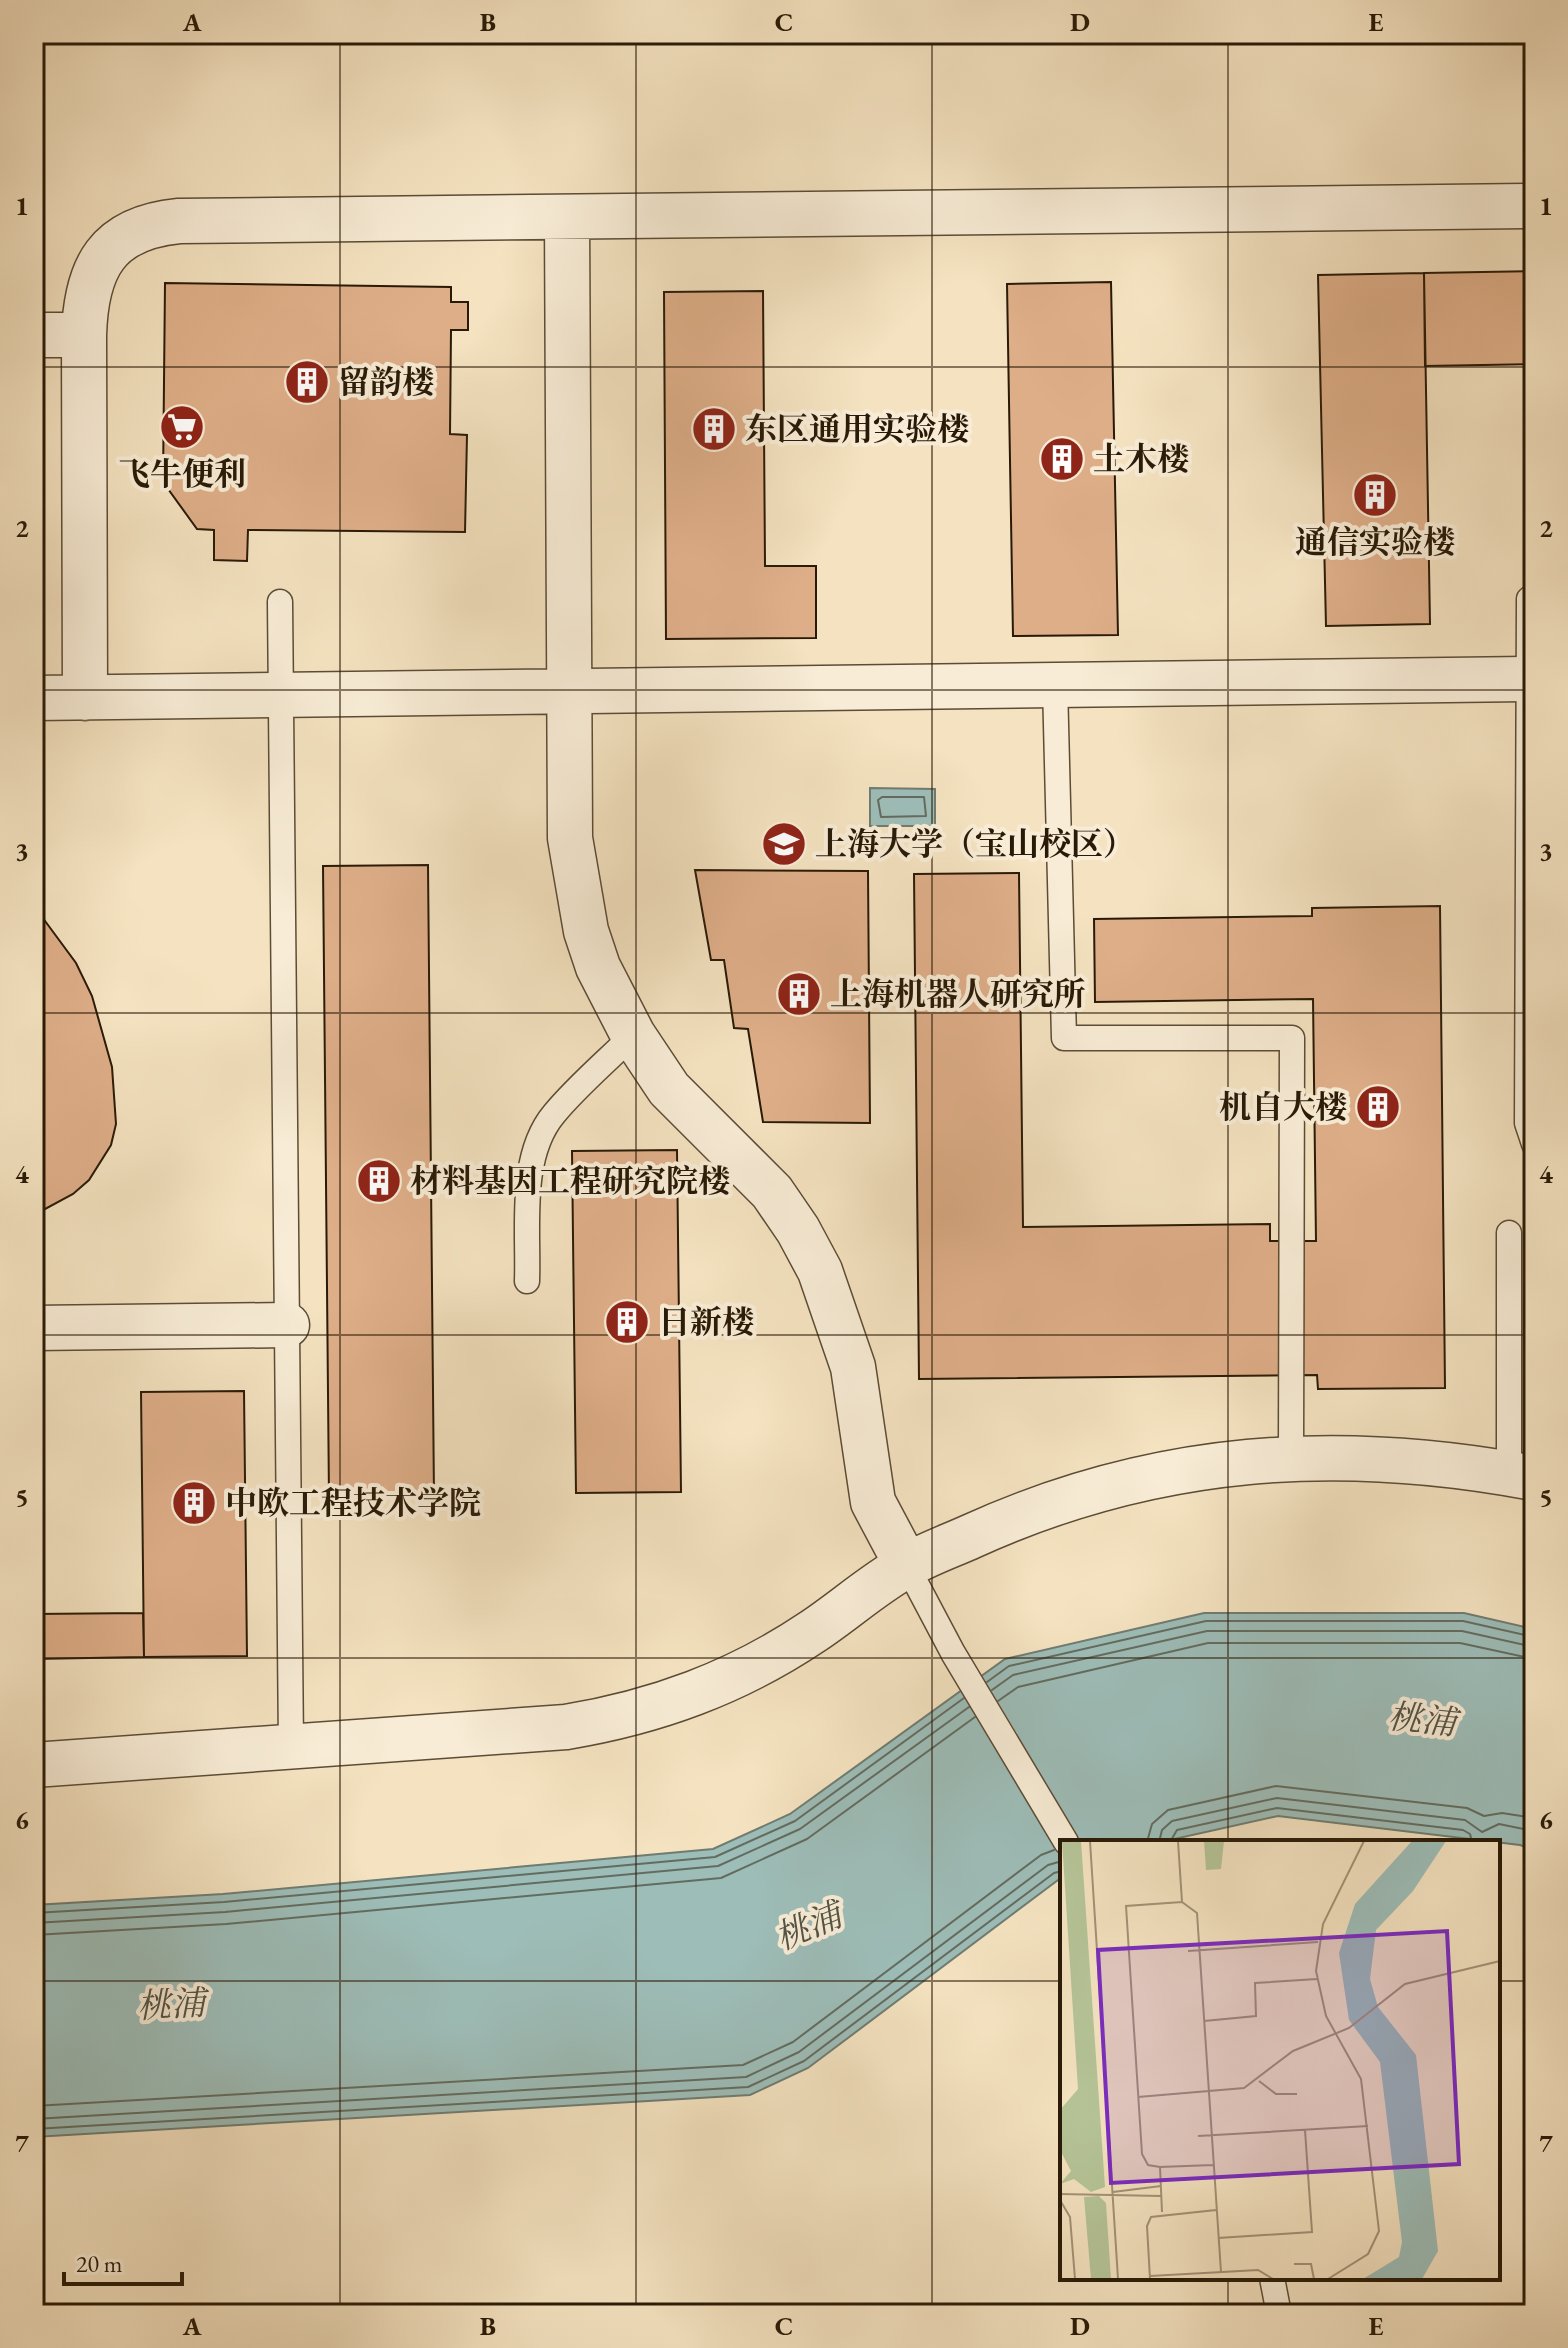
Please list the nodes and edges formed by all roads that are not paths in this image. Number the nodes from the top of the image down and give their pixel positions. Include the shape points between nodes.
1 (1534, 206) edge
2 (567, 217) junction
3 (34, 335) edge
4 (84, 335) junction
5 (1529, 599) dead end
6 (280, 602) dead end
7 (1532, 679) edge
8 (1055, 685) junction
9 (570, 692) junction
10 (281, 695) junction
11 (34, 698) edge
12 (85, 698) junction
13 (633, 1035) junction
14 (1534, 1144) edge
15 (1509, 1233) dead end
16 (527, 1281) dead end
17 (287, 1325) junction
18 (34, 1328) edge
19 (1291, 1457) junction
20 (1522, 1476) edge
21 (907, 1566) junction
22 (291, 1747) junction
23 (34, 1765) edge
24 (1065, 1840) edge
25 (1272, 2280) edge
26 (1279, 2314) edge

1 - 2 street
2 - 4 street via 157,223 135,231 102,258 85,296
2 - 9 street
3 - 4 street
4 - 12 street
5 - 7 lane
6 - 10 lane
7 - 8 street
7 - 14 lane via 1527,1123
8 - 9 street
8 - 19 lane via 1064,1038 1292,1038
9 - 10 street
9 - 13 street via 570,838 576,885 598,967
10 - 12 street
10 - 17 lane
11 - 12 street
13 - 16 lane via 552,1115 539,1140 530,1173
13 - 21 street via 669,1089 772,1192 820,1271 853,1367 873,1502
15 - 20 lane
17 - 18 street
17 - 22 lane
19 - 20 street via 1415,1460
19 - 21 street via 1223,1463 1102,1487 1043,1506
21 - 22 street via 775,1656 651,1710 566,1727
21 - 24 lane
22 - 23 street
25 - 26 lane

